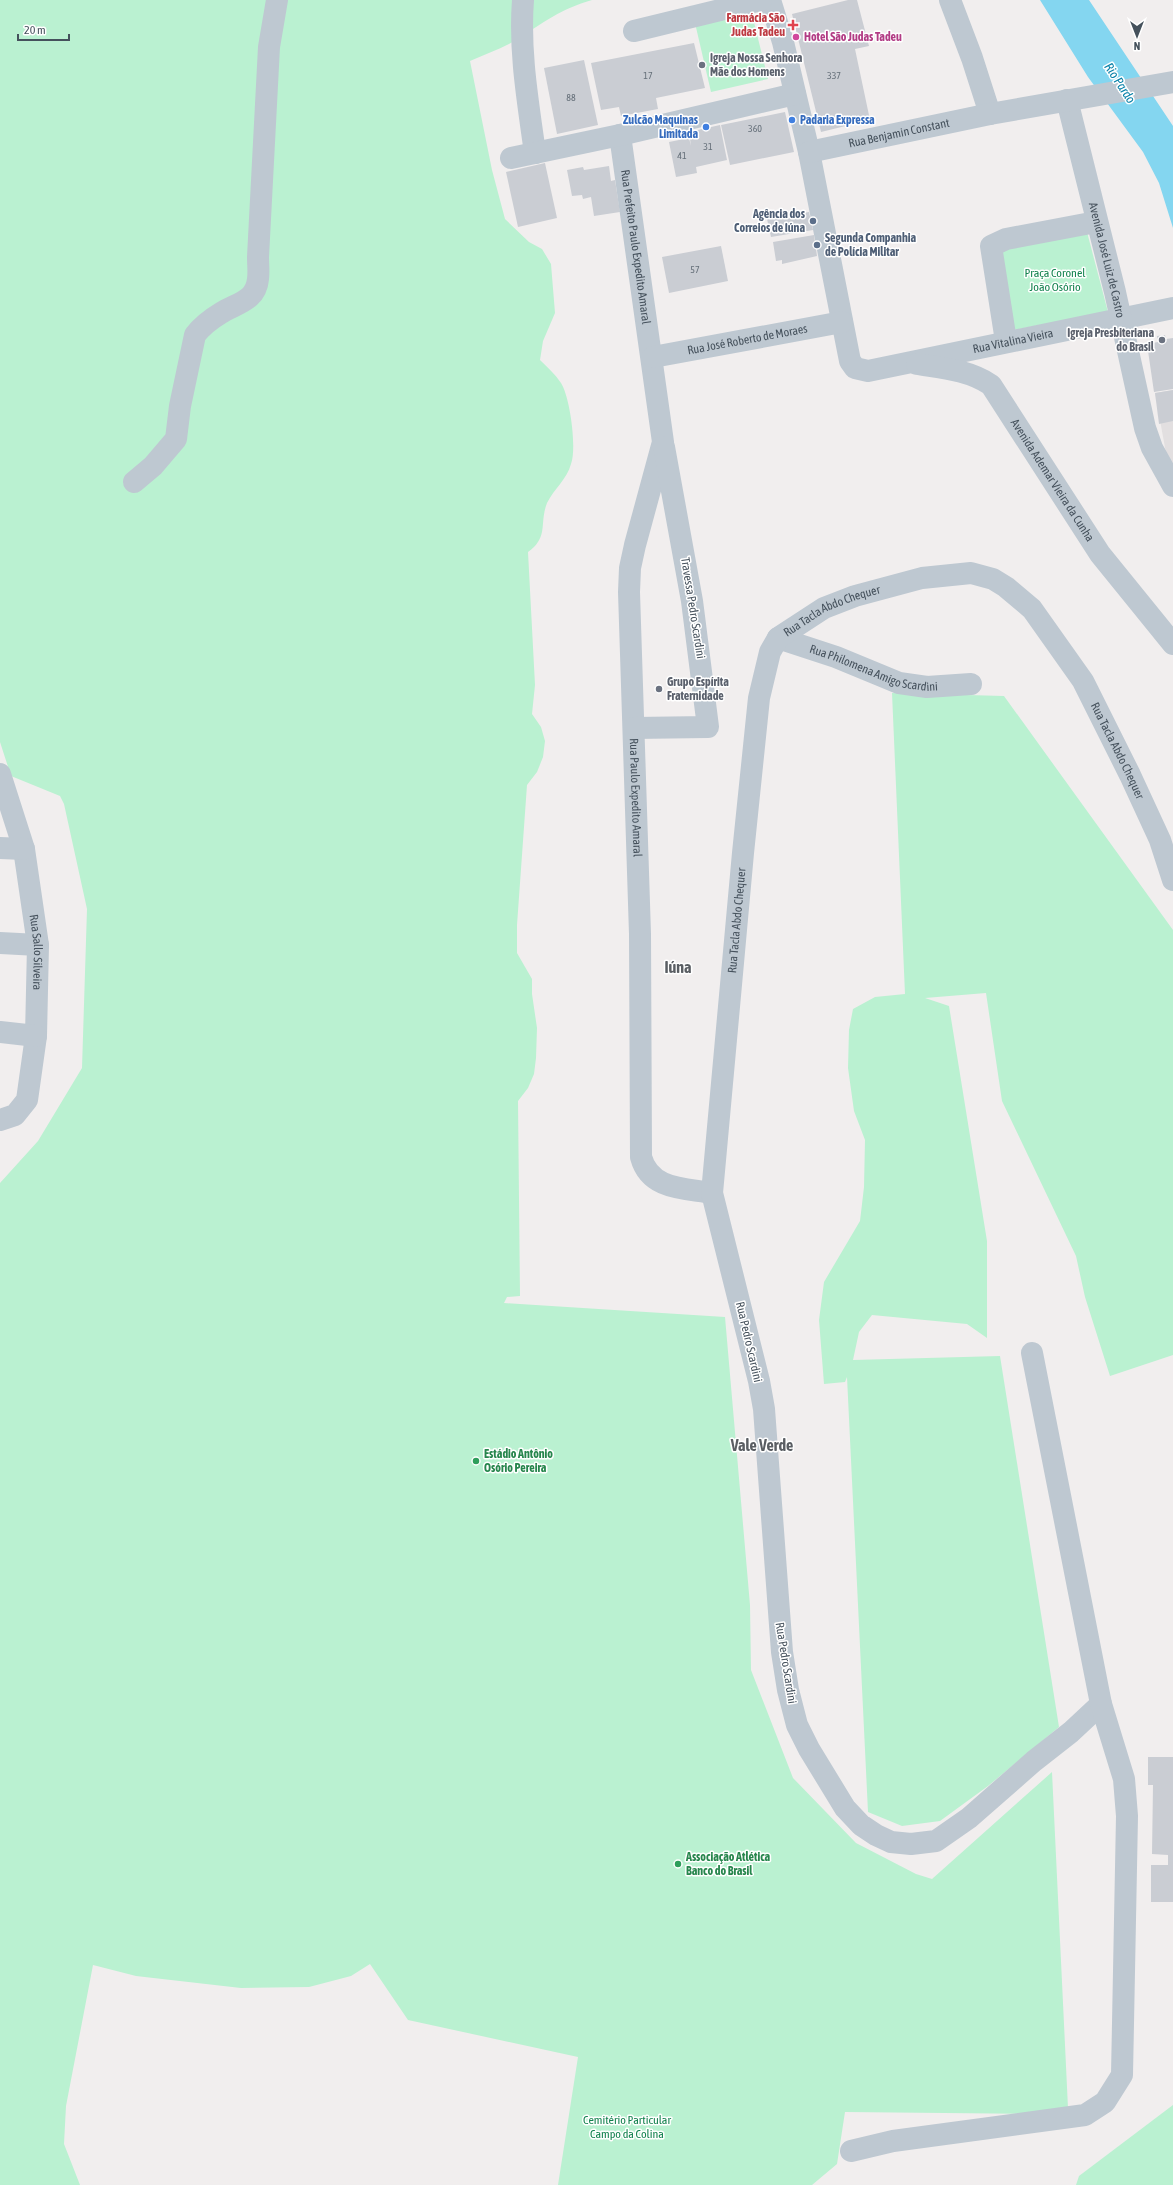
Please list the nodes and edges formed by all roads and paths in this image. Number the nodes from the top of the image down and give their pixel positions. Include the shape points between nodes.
1 (277, 0) edge
2 (522, 0) edge
3 (761, 0) edge
4 (770, 0) edge
5 (950, 0) edge
6 (634, 32) dead end
7 (1164, 84) edge
8 (795, 94) junction
9 (1066, 100) junction
10 (990, 114) junction
11 (620, 136) junction
12 (535, 152) junction
13 (809, 152) junction
14 (511, 158) dead end
15 (1096, 222) junction
16 (1173, 308) edge
17 (1121, 318) junction
18 (842, 322) junction
19 (1006, 341) junction
20 (653, 357) junction
21 (906, 362) junction
22 (663, 442) junction
23 (134, 482) dead end
24 (1173, 486) edge
25 (778, 638) junction
26 (1173, 644) edge
27 (971, 684) dead end
28 (634, 728) junction
29 (0, 774) edge
30 (0, 848) edge
31 (24, 849) junction
32 (1173, 880) edge
33 (0, 943) edge
34 (38, 945) junction
35 (0, 1032) edge
36 (36, 1036) junction
37 (0, 1120) edge
38 (712, 1193) junction
39 (1032, 1353) dead end
40 (1101, 1704) junction
41 (851, 2151) dead end

1 - 23 street via 269,48 258,280 251,297 238,306 222,312 195,335 176,439 153,466
2 - 12 street via 522,52
3 - 6 street
4 - 8 street
5 - 10 street
7 - 9 street, Rua Benjamin Constant
8 - 11 street
8 - 13 street
9 - 10 street, Rua Benjamin Constant
9 - 15 street, Avenida José Luiz de Castro
10 - 13 street, Rua Benjamin Constant
11 - 12 street
11 - 20 street, Rua Prefeito Paulo Expedito Amaral
12 - 14 street
13 - 18 street
15 - 17 street, Avenida José Luiz de Castro
15 - 19 street via 1006,239 991,246
16 - 17 street, Rua Vitalina Vieira
17 - 19 street, Rua Vitalina Vieira
17 - 24 street, Avenida José Luiz de Castro via 1145,428 1152,448
18 - 20 street, Rua José Roberto de Moraes
18 - 21 street, Rua Vitalina Vieira via 850,361 857,369 868,371
19 - 21 street, Rua Vitalina Vieira
20 - 22 street, Rua Paulo Expedito Amaral
21 - 26 street, Avenida Ademar Vieira da Cunha via 962,372 979,377 991,385 1100,554
22 - 28 street, Rua Paulo Expedito Amaral via 630,568
22 - 28 street, Travessa Pedro Scardini via 692,601 708,727
25 - 27 street, Rua Philomena Amigo Scardini via 836,657 899,683 927,687
25 - 32 street, Rua Tacla Abdo Chequer via 824,608 855,596 922,578 971,573 993,579 1032,609 1083,681 1160,840
25 - 38 street, Rua Tacla Abdo Chequer via 770,652 759,698 742,853
28 - 38 street, Rua Paulo Expedito Amaral via 640,934 641,1157 644,1169 666,1185
29 - 31 street, Rua Sallo Silveira
30 - 31 street
31 - 34 street, Rua Sallo Silveira
33 - 34 street
34 - 36 street, Rua Sallo Silveira
35 - 36 street
36 - 37 street, Rua Sallo Silveira via 27,1100 15,1114
38 - 40 street, Rua Pedro Scardini via 760,1388 782,1652 788,1690 798,1725 809,1749 845,1808 861,1825 891,1842 911,1844 936,1841 969,1818
39 - 40 street
40 - 41 street via 1124,1779 1127,1816 1122,2075 1105,2102 1085,2115 893,2141

